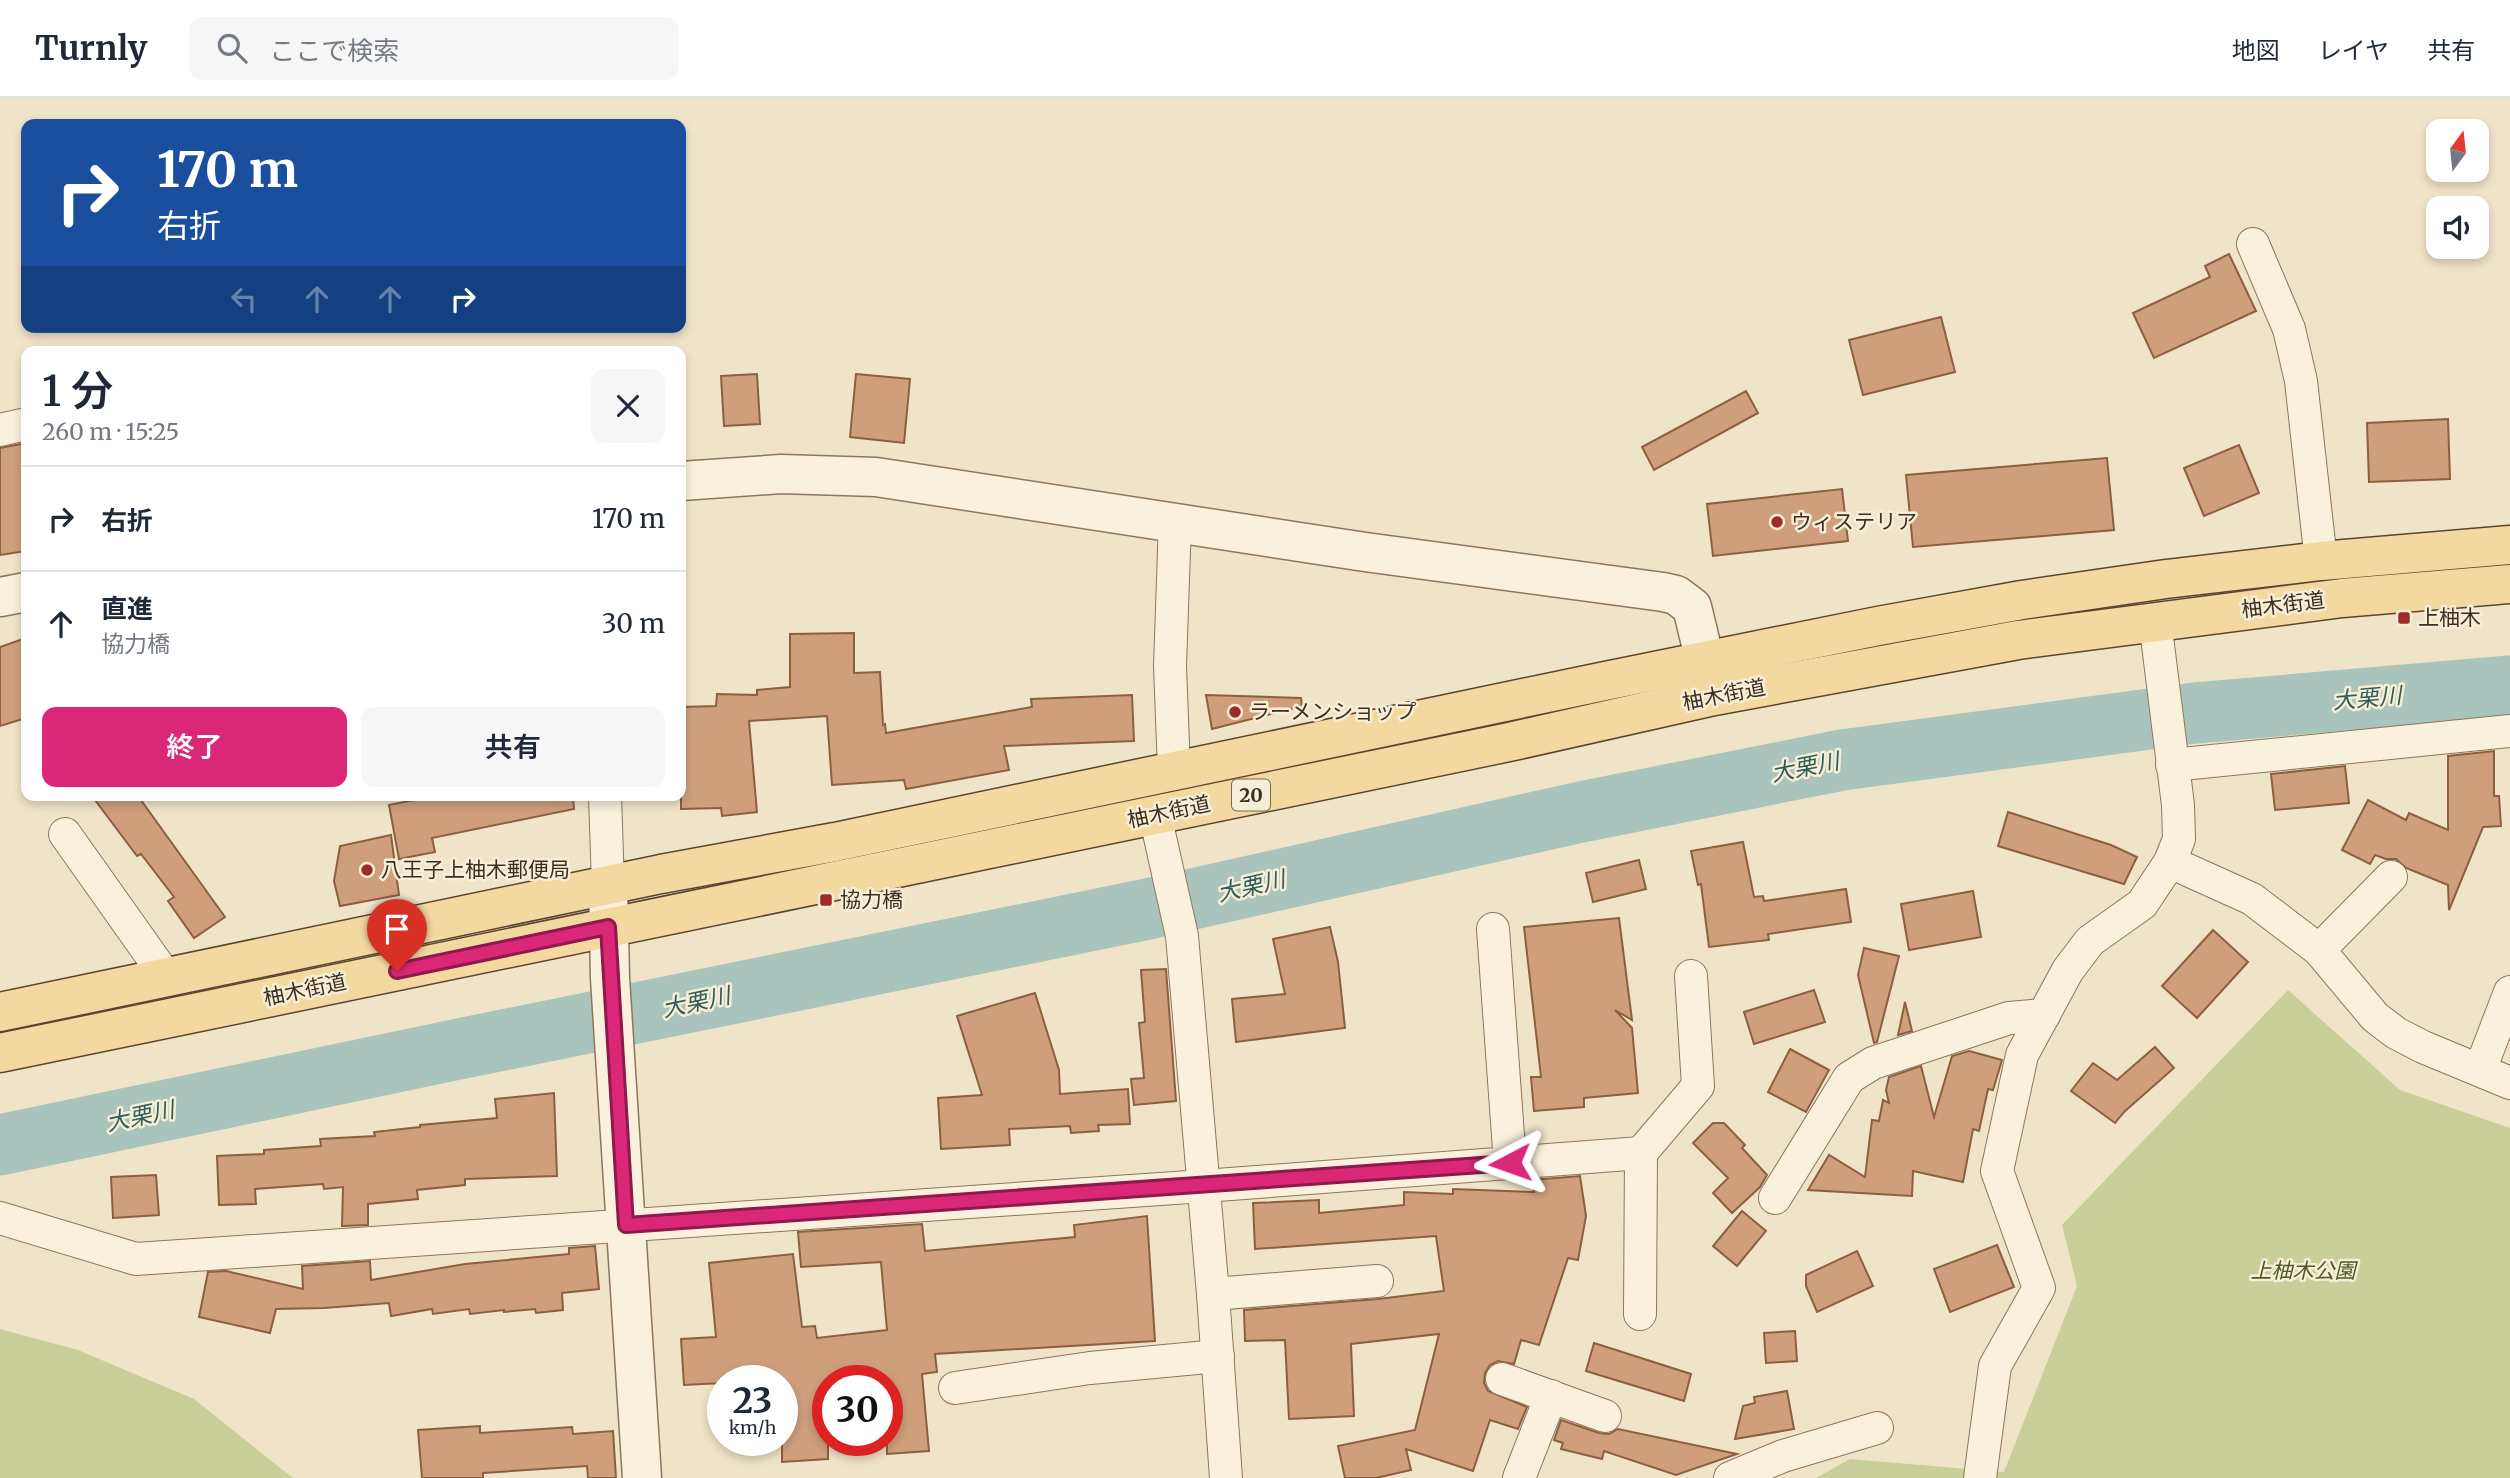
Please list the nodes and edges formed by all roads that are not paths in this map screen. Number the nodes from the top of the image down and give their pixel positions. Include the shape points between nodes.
1 (2253, 244) dead end
2 (21, 425) edge
3 (0, 430) edge
4 (686, 481) edge
5 (1175, 522) junction
6 (2510, 545) edge
7 (2320, 561) junction
8 (2510, 584) edge
9 (21, 593) edge
10 (0, 597) edge
11 (2155, 621) junction
12 (1710, 679) junction
13 (2510, 732) edge
14 (2171, 758) junction
15 (1174, 770) junction
16 (605, 801) edge
17 (1155, 815) junction
18 (65, 834) dead end
19 (2171, 862) junction
20 (2391, 877) dead end
21 (608, 885) junction
22 (608, 927) junction
23 (1493, 929) dead end
24 (2319, 950) junction
25 (1691, 976) dead end
26 (167, 978) junction
27 (2510, 992) edge
28 (0, 1012) edge
29 (2044, 1015) junction
30 (0, 1053) edge
31 (2480, 1070) junction
32 (2510, 1083) edge
33 (1641, 1153) junction
34 (1510, 1163) junction
35 (1204, 1186) junction
36 (1775, 1198) dead end
37 (0, 1218) edge
38 (626, 1225) junction
39 (1377, 1281) dead end
40 (1213, 1293) junction
41 (1640, 1314) dead end
42 (1218, 1356) junction
43 (1502, 1379) dead end
44 (954, 1388) dead end
45 (1551, 1396) junction
46 (1605, 1416) dead end
47 (1877, 1428) dead end
48 (642, 1478) edge
49 (1226, 1478) edge
50 (1519, 1478) edge
51 (1730, 1478) edge
52 (1980, 1478) edge

1 - 7 street via 2289,329 2301,380
2 - 3 street
4 - 5 street via 846,474
5 - 12 street via 1676,595 1692,607
5 - 15 street via 1170,666
6 - 7 main road, 柚木街道 / 20
7 - 12 main road, 柚木街道 / 20 via 2022,600 1812,638
8 - 11 main road, 柚木街道 / 20
9 - 10 street
11 - 12 main road, 柚木街道 / 20
11 - 14 street
12 - 15 main road, 柚木街道 / 20 via 1605,681
12 - 17 main road, 柚木街道 / 20 via 1509,742
13 - 14 street
14 - 19 street via 2179,839
15 - 21 main road, 柚木街道 / 20
16 - 21 street
17 - 22 main road, 柚木街道 / 20
17 - 35 street via 1182,936
18 - 26 street
19 - 24 street via 2252,900
19 - 29 street via 2143,904 2090,941
20 - 24 street
21 - 22 street
21 - 26 main road, 柚木街道 / 20
22 - 30 main road, 柚木街道 / 20
22 - 38 street
23 - 34 street
24 - 31 street via 2375,1017 2423,1047
25 - 33 street via 1698,1086
26 - 28 main road, 柚木街道 / 20
27 - 31 street
29 - 36 street via 2009,1018 1873,1063 1849,1077
29 - 52 street via 2022,1055 1997,1171 2039,1288 1995,1366
31 - 32 street
33 - 34 street
33 - 41 street
34 - 35 street
35 - 38 street
35 - 40 street
37 - 38 street via 136,1259
38 - 48 street
39 - 40 street
40 - 42 street
42 - 44 street
42 - 49 street
43 - 45 street
45 - 46 street
45 - 50 street
47 - 51 street via 1783,1456

